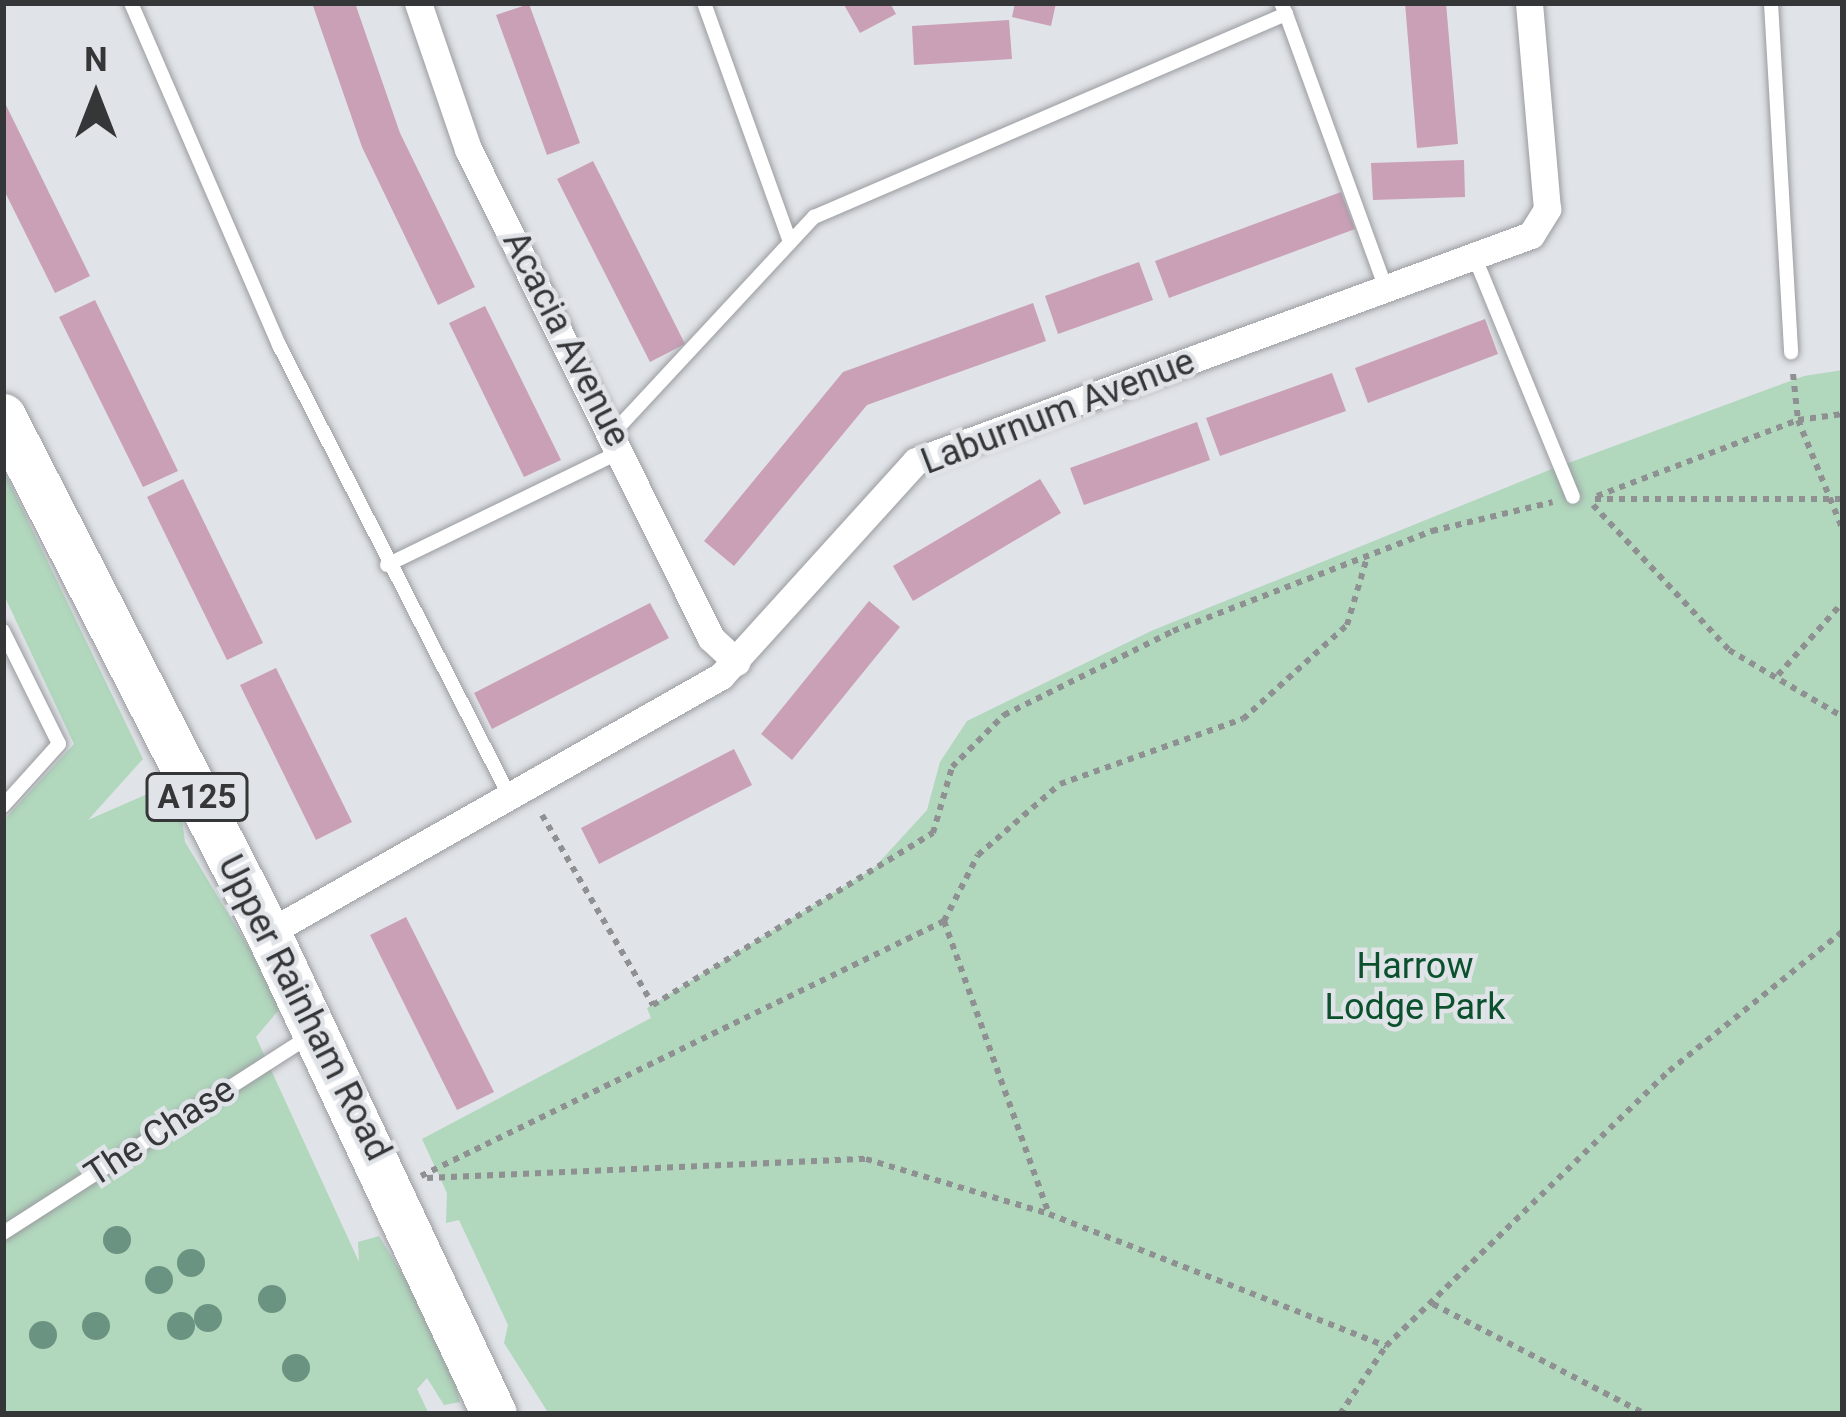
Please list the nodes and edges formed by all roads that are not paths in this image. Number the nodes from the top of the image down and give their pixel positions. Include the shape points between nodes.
1 (130, 3) edge
2 (418, 3) edge
3 (704, 3) edge
4 (1529, 3) edge
5 (1771, 3) edge
6 (1284, 8) edge
7 (790, 242) junction
8 (1475, 258) junction
9 (1387, 291) junction
10 (1791, 352) road end
11 (3, 416) edge
12 (619, 441) junction
13 (1580, 498) road end
14 (387, 565) junction
15 (3, 631) edge
16 (737, 662) junction
17 (519, 795) junction
18 (3, 806) edge
19 (268, 933) junction
20 (317, 1032) junction
21 (3, 1233) edge
22 (494, 1414) edge

1 - 14 lane via 175,118
2 - 12 street, Acacia Avenue via 468,149
3 - 7 lane
4 - 8 street, Laburnum Avenue via 1544,224
5 - 10 lane
6 - 7 lane via 814,217
6 - 9 lane
7 - 12 lane
8 - 9 street, Laburnum Avenue
8 - 13 lane
9 - 16 street, Laburnum Avenue via 916,461
11 - 19 main road, Upper Rainham Road / A125
12 - 14 lane
12 - 16 street, Acacia Avenue via 711,638
14 - 17 lane
15 - 18 lane via 59,744
16 - 17 street, Laburnum Avenue
17 - 19 street, Laburnum Avenue
19 - 20 main road, Upper Rainham Road / A125
20 - 21 lane, The Chase
20 - 22 main road, Upper Rainham Road / A125 via 403,1179

